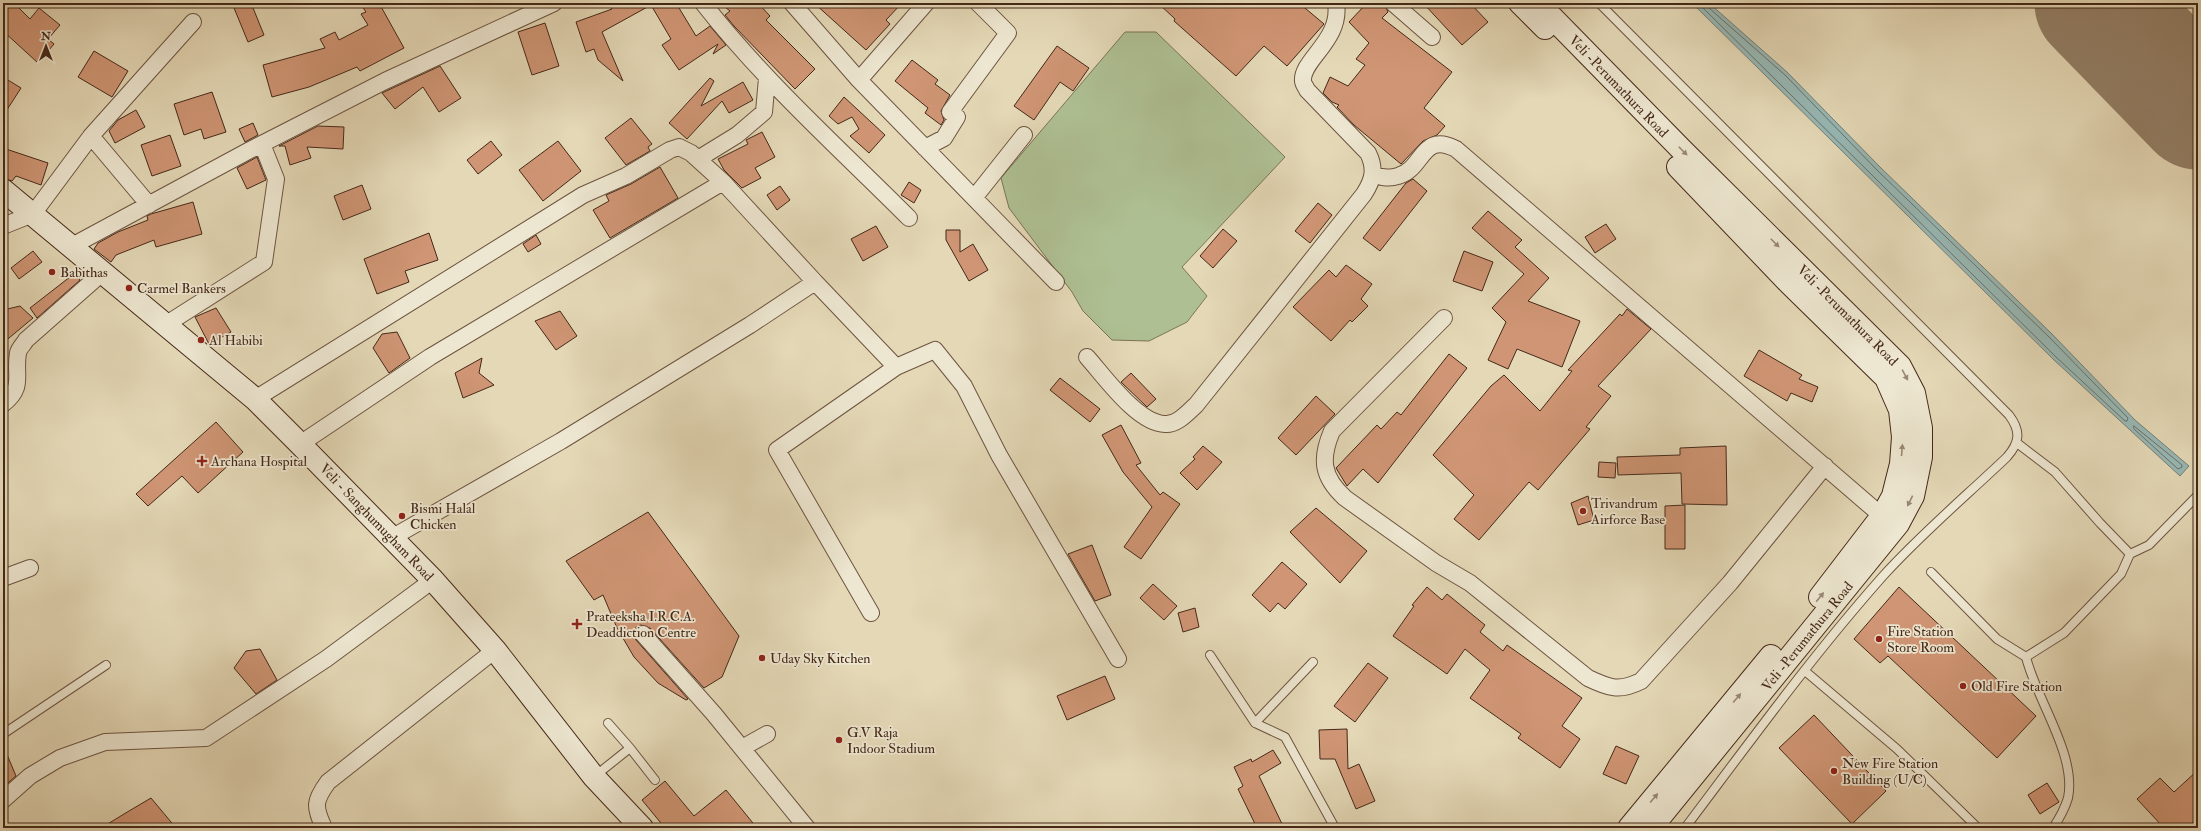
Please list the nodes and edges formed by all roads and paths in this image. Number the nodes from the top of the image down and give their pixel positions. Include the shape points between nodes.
1 (703, 3) edge
2 (792, 3) edge
3 (926, 3) edge
4 (978, 3) edge
5 (1393, 3) edge
6 (1520, 3) edge
7 (1538, 3) edge
8 (1599, 3) edge
9 (546, 5) edge
10 (1340, 5) edge
11 (193, 22) dead end
12 (1432, 37) dead end
13 (767, 78) junction
14 (859, 80) junction
15 (1024, 135) dead end
16 (91, 136) junction
17 (262, 144) junction
18 (926, 148) junction
19 (698, 158) junction
20 (1378, 173) junction
21 (723, 182) junction
22 (3, 190) edge
23 (974, 198) junction
24 (149, 205) junction
25 (32, 214) junction
26 (909, 218) dead end
27 (3, 226) edge
28 (72, 246) junction
29 (102, 273) junction
30 (815, 282) junction
31 (1056, 282) dead end
32 (1444, 318) dead end
33 (165, 325) junction
34 (1087, 357) dead end
35 (896, 367) junction
36 (255, 400) junction
37 (3, 404) edge
38 (2017, 443) junction
39 (300, 444) junction
40 (1825, 466) junction
41 (2198, 495) edge
42 (1882, 516) junction
43 (393, 537) junction
44 (2130, 554) junction
45 (30, 568) dead end
46 (1931, 572) dead end
47 (3, 578) edge
48 (433, 580) junction
49 (871, 614) dead end
50 (643, 634) dead end
51 (495, 650) junction
52 (1210, 655) dead end
53 (2026, 657) junction
54 (1118, 659) dead end
55 (1313, 662) dead end
56 (106, 665) dead end
57 (1805, 671) junction
58 (608, 723) dead end
59 (1255, 723) junction
60 (3, 734) edge
61 (767, 734) dead end
62 (630, 748) junction
63 (742, 748) junction
64 (594, 777) junction
65 (655, 780) dead end
66 (3, 800) edge
67 (324, 828) edge
68 (642, 828) edge
69 (807, 828) edge
70 (1335, 828) edge
71 (1629, 828) edge
72 (1651, 828) edge
73 (1685, 828) edge
74 (1978, 828) edge
75 (2053, 828) edge

1 - 13 street
2 - 14 street
3 - 14 street
4 - 18 street via 1008,33 950,112 957,117 944,138
5 - 12 street
42 -> 6 main road via 1893,496 1901,464 1903,437 1900,410 1886,378 1790,284
7 -> 72 main road, Veli -Perumathura Road via 1900,366 1914,393 1921,428 1921,457 1913,496 1898,524
8 - 38 lane via 2009,415 2018,429
9 - 17 street via 385,81
10 - 20 street via 1333,32 1305,72 1303,81 1307,90 1368,153
11 - 16 street
13 - 19 street via 764,112 737,135
13 - 26 street
14 - 18 street
15 - 23 street
16 - 24 street
16 - 25 street
17 - 24 street
17 - 33 street via 276,179 264,262
18 - 23 street
19 - 21 street
19 - 36 street via 679,147 626,176 583,195
20 - 34 street via 1364,194 1185,416 1175,422 1162,424 1144,417
20 - 40 street via 1400,176 1428,148 1437,143 1456,149
21 - 30 street
21 - 39 street via 430,357
22 - 25 main road, Veli - Sanghumugham Road
23 - 31 street
24 - 28 street
25 - 27 street
25 - 28 main road, Veli - Sanghumugham Road
28 - 29 main road, Veli - Sanghumugham Road
29 - 33 main road, Veli - Sanghumugham Road
29 - 37 street via 26,340 18,352 17,390
30 - 35 street
30 - 43 street via 561,441
32 - 40 street via 1332,431 1324,450 1326,469 1334,487 1345,498 1436,563 1470,583 1588,678 1607,687 1626,688 1641,682 1730,583
33 - 36 main road, Veli - Sanghumugham Road
35 - 49 street via 777,450
35 - 54 street via 935,350 964,386 999,455
36 - 39 main road, Veli - Sanghumugham Road
38 - 44 lane via 2055,472
38 - 57 lane via 2007,457 1883,576
39 - 43 main road, Veli - Sanghumugham Road
40 - 42 street
41 - 44 lane via 2149,545
71 -> 42 main road via 1823,594
43 - 48 main road, Veli - Sanghumugham Road
44 - 53 lane via 2121,574 2064,633
45 - 47 street
46 - 53 lane via 1997,639
48 - 51 main road, Veli - Sanghumugham Road
48 - 66 street via 326,659 206,738 105,742 60,758 30,776
50 - 63 street
51 - 64 main road, Veli - Sanghumugham Road
51 - 67 street via 328,782 316,802 317,813
52 - 59 lane
53 - 75 lane via 2069,777 2066,803
55 - 59 lane
56 - 60 lane
57 - 73 lane
57 - 74 lane via 1892,744
58 - 62 lane
59 - 70 lane via 1285,736
61 - 63 street
62 - 64 lane
62 - 65 lane
63 - 69 street
64 - 68 main road, Veli - Sanghumugham Road

